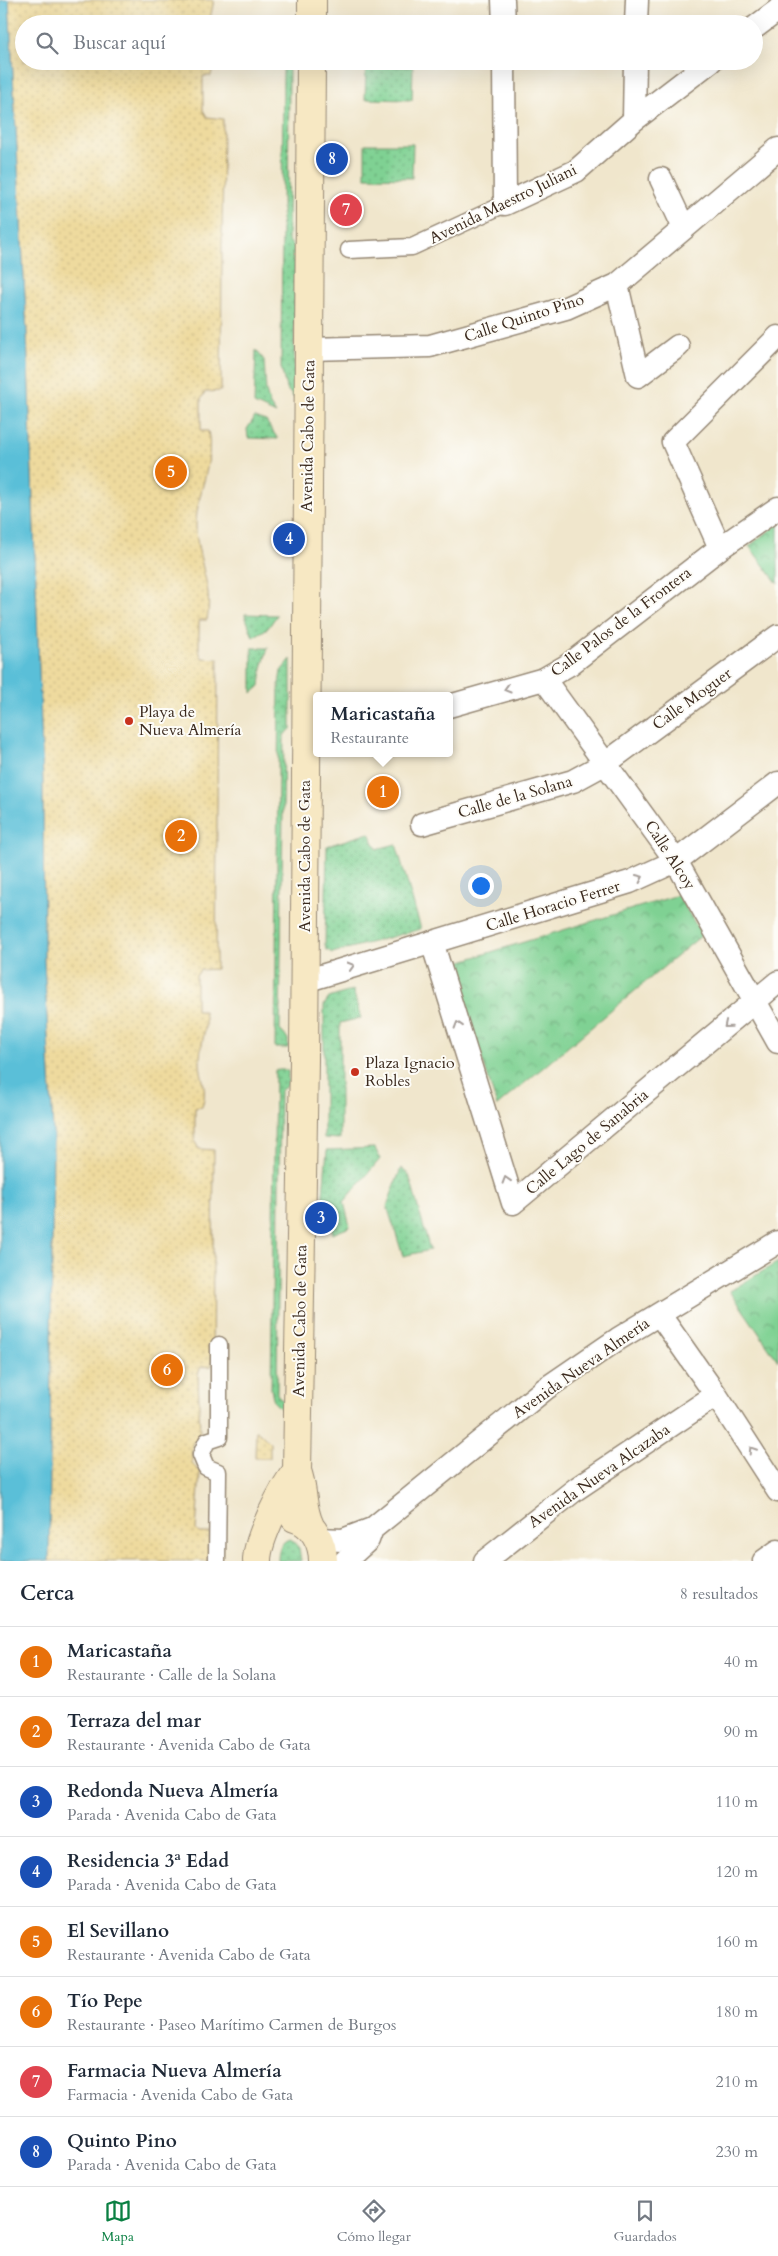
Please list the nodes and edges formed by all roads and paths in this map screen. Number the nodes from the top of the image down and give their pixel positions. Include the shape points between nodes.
1 (312, 0) edge
2 (503, 0) edge
3 (637, 0) edge
4 (778, 10) edge
5 (312, 15) edge
6 (504, 15) edge
7 (636, 15) edge
8 (763, 21) edge
9 (311, 70) edge
10 (504, 70) edge
11 (635, 70) edge
12 (699, 70) edge
13 (634, 120) junction
14 (775, 156) edge
15 (661, 179) dead end
16 (505, 204) junction
17 (684, 228) junction
18 (349, 250) dead end
19 (617, 285) junction
20 (777, 341) edge
21 (678, 346) dead end
22 (309, 349) junction
23 (778, 508) edge
24 (720, 548) junction
25 (778, 636) edge
26 (544, 679) junction
27 (453, 705) edge
28 (311, 741) edge
29 (606, 763) junction
30 (778, 783) edge
31 (422, 824) dead end
32 (676, 861) junction
33 (432, 942) junction
34 (304, 981) junction
35 (778, 982) edge
36 (757, 1001) junction
37 (778, 1042) edge
38 (778, 1242) edge
39 (659, 1314) junction
40 (219, 1345) dead end
41 (716, 1395) junction
42 (297, 1471) junction
43 (778, 1491) edge
44 (270, 1523) junction
45 (372, 1529) junction
46 (317, 1542) edge
47 (778, 1552) edge
48 (218, 1561) edge
49 (257, 1561) edge
50 (345, 1561) edge
51 (485, 1561) edge
52 (764, 1561) edge

1 - 5 main road
2 - 6 street
3 - 7 street
4 - 8 street
9 - 22 main road, Avenida Cabo de Gata
10 - 16 street
11 - 13 street
12 - 13 street, Avenida Maestro Juliani
13 - 16 street, Avenida Maestro Juliani via 576,172
14 - 17 street, Calle Quinto Pino
15 - 17 street
16 - 18 street, Avenida Maestro Juliani via 412,247
17 - 19 street, Calle Quinto Pino
19 - 21 street via 638,376
19 - 22 street, Calle Quinto Pino via 566,308 430,346
20 - 24 street via 673,442
22 - 28 main road, Avenida Cabo de Gata
23 - 24 street, Calle Palos de la Frontera
24 - 26 street, Calle Palos de la Frontera via 570,664
25 - 29 street, Calle Moguer
26 -> 27 street, Calle Palos de la Frontera
26 - 29 street, Calle Alcoy
28 - 34 main road, Avenida Cabo de Gata
29 - 31 street, Calle de la Solana via 573,781
29 - 32 street, Calle Alcoy
30 - 32 street, Calle Horacio Ferrer
33 -> 32 street, Calle Horacio Ferrer via 630,882
32 - 36 street, Calle Alcoy
34 -> 33 street, Calle Horacio Ferrer
36 -> 33 street, Calle Lago de Sanabria via 513,1203
34 - 42 main road, Avenida Cabo de Gata
35 - 36 street, Calle Lago de Sanabria
36 - 37 street, Calle Alcoy
38 - 39 street, Avenida Nueva Almería
39 - 41 street
39 - 45 street, Avenida Nueva Almería via 545,1389
40 - 48 street via 219,1436 209,1439 201,1452 204,1465 218,1472
43 -> 41 street
41 - 51 street, Avenida Nueva Alcazaba via 576,1489
42 - 44 main road via 286,1484
42 - 46 main road, Avenida Cabo de Gata via 302,1483 303,1508
44 - 46 main road via 284,1517 304,1521
44 - 49 main road via 260,1542
45 - 46 street, Avenida Nueva Almería via 343,1540
45 - 50 street, Avenida Nueva Almería via 368,1540
47 - 52 street

